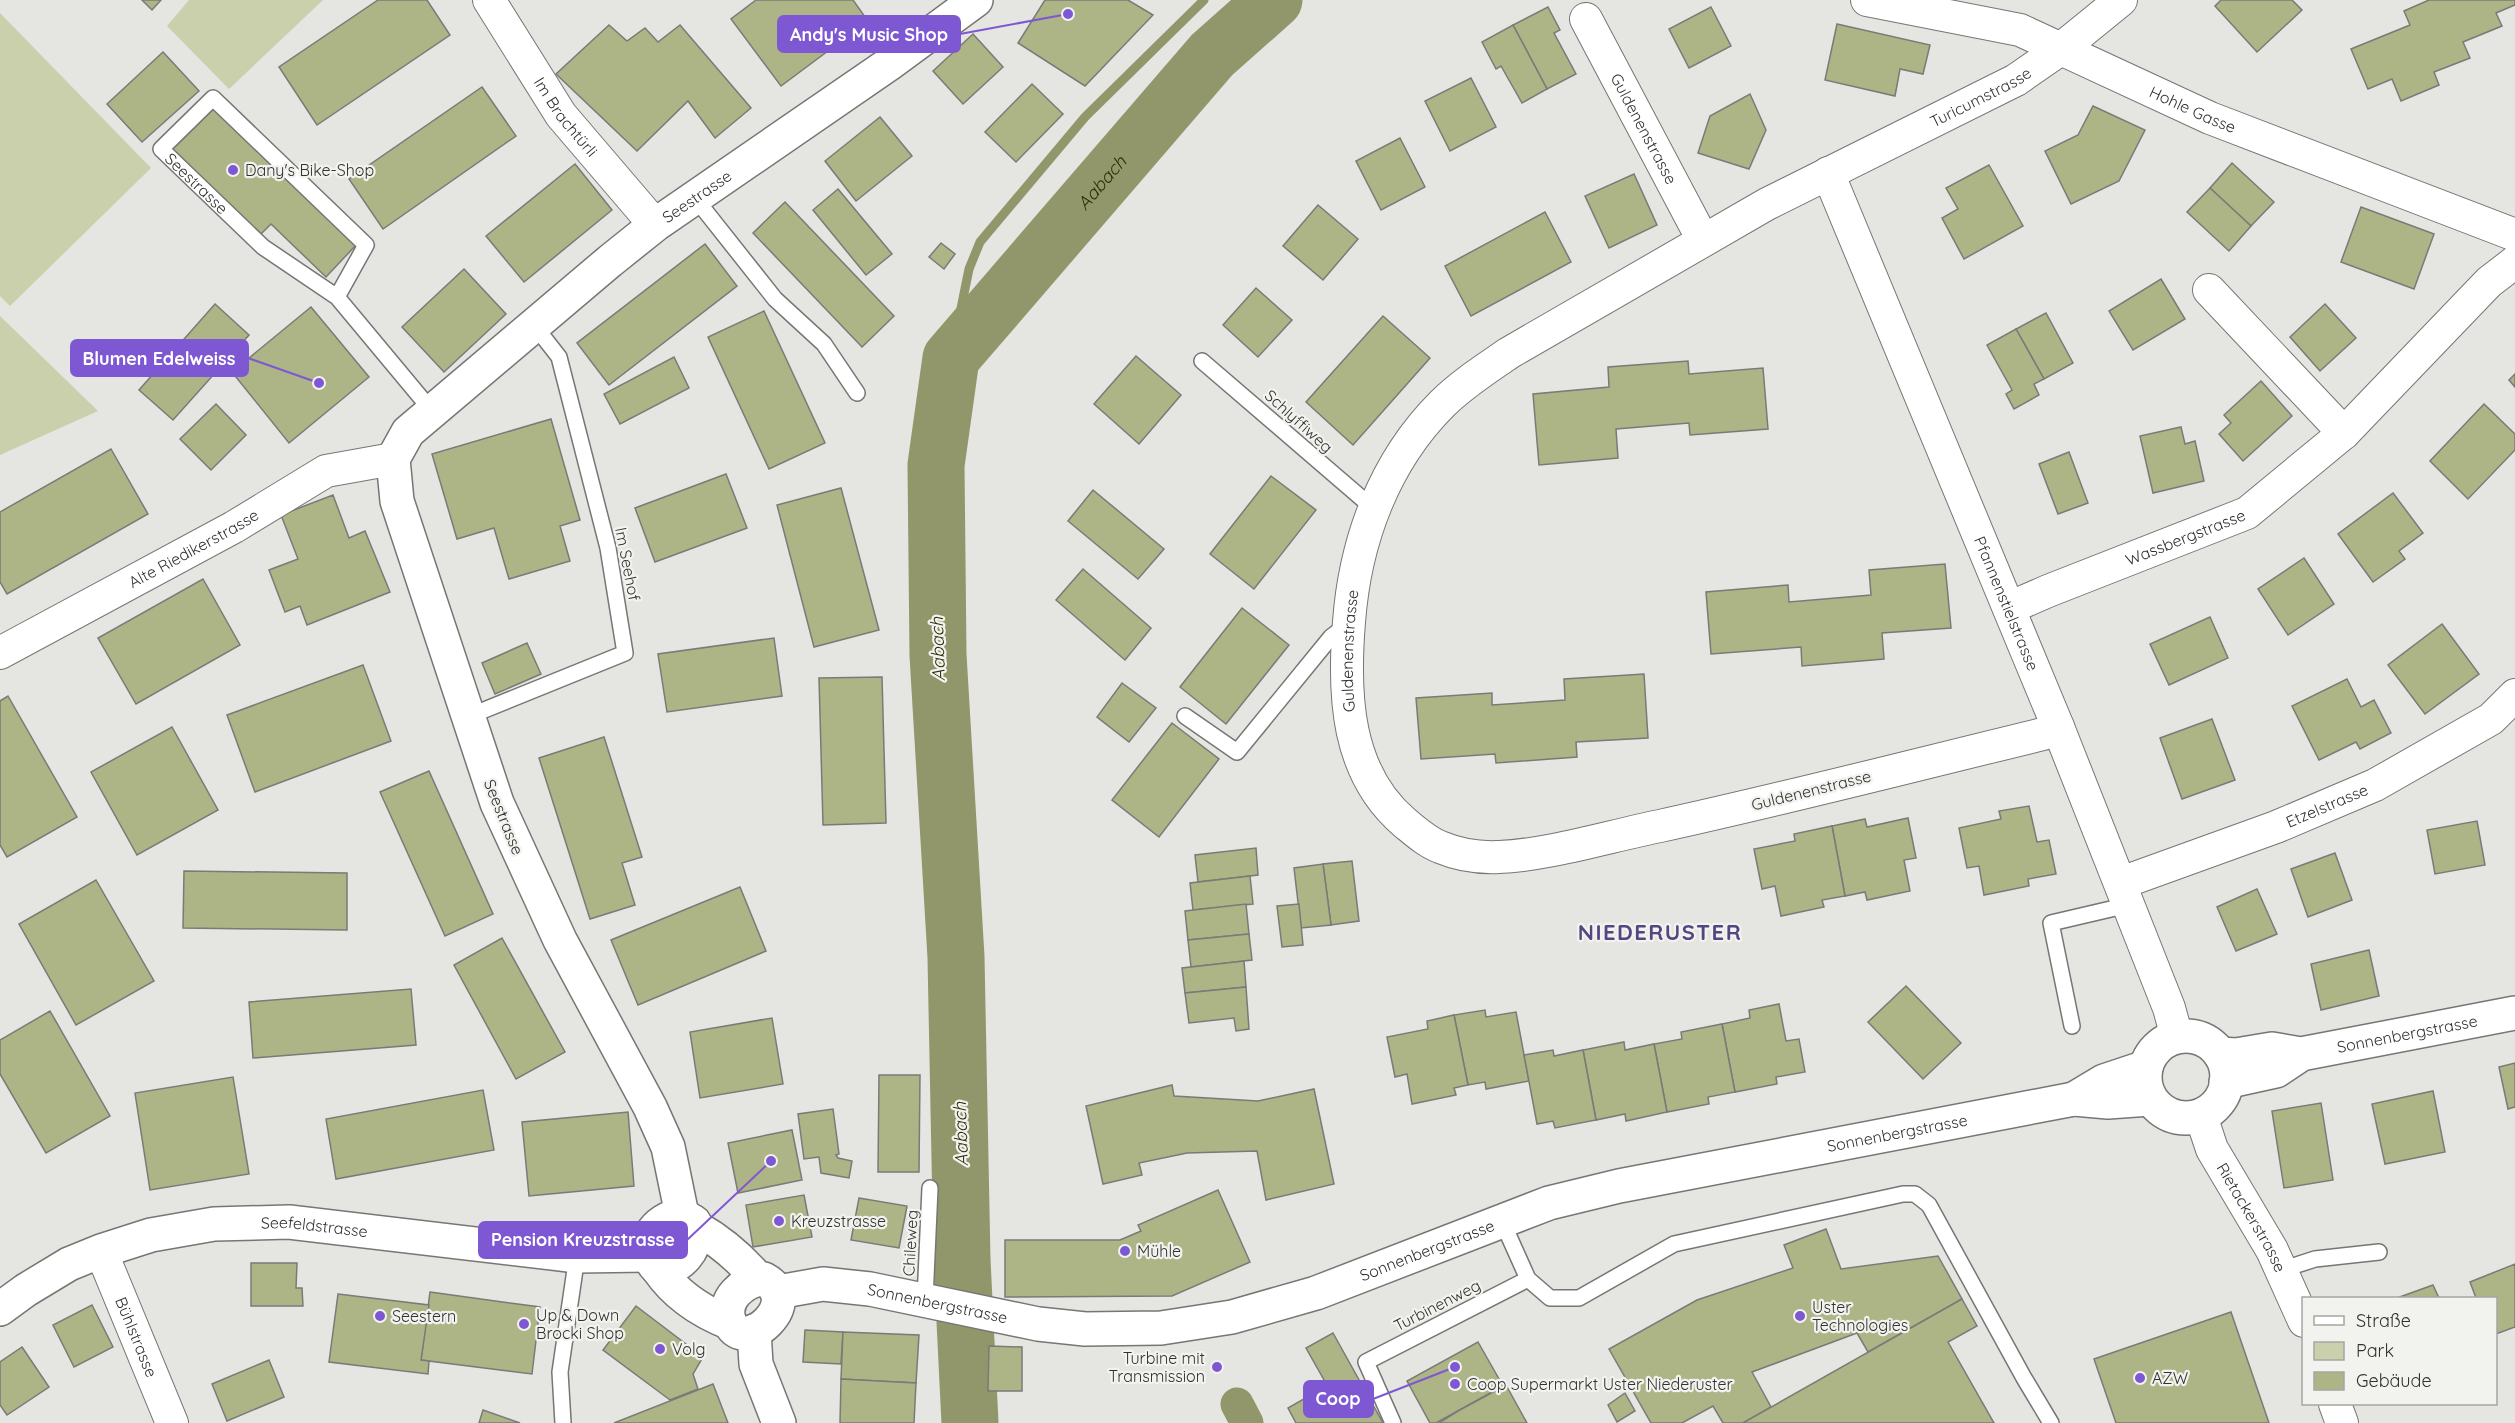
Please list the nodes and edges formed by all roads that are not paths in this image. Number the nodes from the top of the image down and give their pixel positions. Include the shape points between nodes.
1 (489, 0) edge
2 (976, 0) edge
3 (1867, 0) edge
4 (2121, 0) edge
5 (1586, 19) dead end
6 (2062, 48) junction
7 (1828, 173) junction
8 (694, 198) junction
9 (655, 225) junction
10 (2515, 235) edge
11 (1703, 240) junction
12 (2515, 262) edge
13 (2210, 290) dead end
14 (337, 297) junction
15 (534, 325) junction
16 (1202, 361) dead end
17 (857, 393) dead end
18 (432, 411) junction
19 (2344, 433) junction
20 (393, 459) junction
21 (1373, 508) junction
22 (2009, 608) junction
23 (1348, 623) junction
24 (0, 654) edge
25 (2515, 695) edge
26 (1185, 716) dead end
27 (467, 717) junction
28 (2058, 726) junction
29 (2125, 894) junction
30 (2515, 1012) edge
31 (2072, 1026) dead end
32 (2177, 1037) junction
33 (2223, 1068) junction
34 (2148, 1083) junction
35 (2200, 1116) junction
36 (930, 1188) dead end
37 (1502, 1221) junction
38 (690, 1222) junction
39 (101, 1251) junction
40 (2379, 1252) dead end
41 (577, 1256) junction
42 (653, 1262) junction
43 (2282, 1270) junction
44 (1528, 1279) junction
45 (768, 1286) junction
46 (933, 1302) junction
47 (3, 1303) edge
48 (2302, 1316) edge
49 (742, 1327) junction
50 (2335, 1405) edge
51 (172, 1423) edge
52 (563, 1423) edge
53 (779, 1423) edge
54 (1393, 1423) edge
55 (2051, 1423) edge
56 (2342, 1423) edge

1 - 9 street, Im Brachtürli via 561,115
2 - 8 street, Seestrasse
3 - 6 street, Hohle Gasse via 2020,30
4 - 6 street, Turicumstrasse
5 - 11 street, Guldenenstrasse
6 - 7 street, Turicumstrasse via 2016,80
6 - 10 street, Hohle Gasse via 2210,118
7 - 11 street, Guldenenstrasse
7 - 22 street, Pfannenstielstrasse
8 - 9 street, Seestrasse
8 - 17 lane via 775,299 824,344
9 - 15 street, Seestrasse
11 - 21 street, Guldenenstrasse via 1469,380 1414,435
12 - 19 street, Wassbergstrasse via 2489,282
13 - 19 street
14 - 14 lane, Seestrasse via 263,247 160,149 213,98 366,246
14 - 18 lane, Seestrasse
15 - 18 street, Seestrasse
15 - 27 lane, Im Seehof via 559,357 608,548 625,653
16 - 21 lane, Schlyffiweg
18 - 20 street, Seestrasse via 408,432
19 - 22 street, Wassbergstrasse via 2247,513
20 - 24 street, Alte Riedikerstrasse via 326,471
20 - 27 street, Seestrasse via 397,501
21 - 23 street, Guldenenstrasse via 1353,584
22 - 28 street, Pfannenstielstrasse
23 - 26 lane via 1331,637 1236,753
23 - 28 street, Guldenenstrasse via 1348,707 1361,764 1377,792 1399,818 1436,846 1468,856 1523,855 1725,811 2043,734
25 - 29 street, Etzelstrasse via 2491,719 2375,785
27 - 38 street, Seestrasse via 522,862 668,1147
28 - 29 street, Pfannenstielstrasse
29 - 31 lane via 2051,923
29 - 32 street, Pfannenstielstrasse
30 - 33 street, Sonnenbergstrasse via 2301,1054 2272,1049 2236,1055
32 - 33 street via 2193,1037 2208,1043
32 - 34 street via 2152,1053
33 - 35 street via 2222,1096
34 - 35 street via 2167,1114
34 - 37 street, Sonnenbergstrasse via 2104,1082 2074,1099 1619,1186 1549,1203
35 - 43 street, Rietackerstrasse via 2212,1149
36 - 46 lane, Chileweg
37 - 44 lane
37 - 46 street, Sonnenbergstrasse via 1326,1290 1232,1317 1161,1328 1085,1329 1038,1324
38 - 42 street via 661,1222 647,1250
38 - 45 street
39 - 41 street, Seefeldstrasse via 182,1228 289,1222
39 - 47 street, Seefeldstrasse via 69,1264
39 - 51 street, Bühlstrasse
40 - 43 lane via 2315,1259
41 - 42 street, Seefeldstrasse
41 - 52 lane via 560,1372
42 - 49 street via 670,1287 713,1316
43 - 48 street, Rietackerstrasse
44 - 54 lane, Turbinenweg via 1366,1362
44 - 55 lane via 1550,1298 1579,1298 1674,1244 1915,1194 1929,1205
45 - 46 street, Sonnenbergstrasse via 823,1284
45 - 49 street via 747,1282 734,1294 727,1312
49 - 53 street
50 - 56 street

